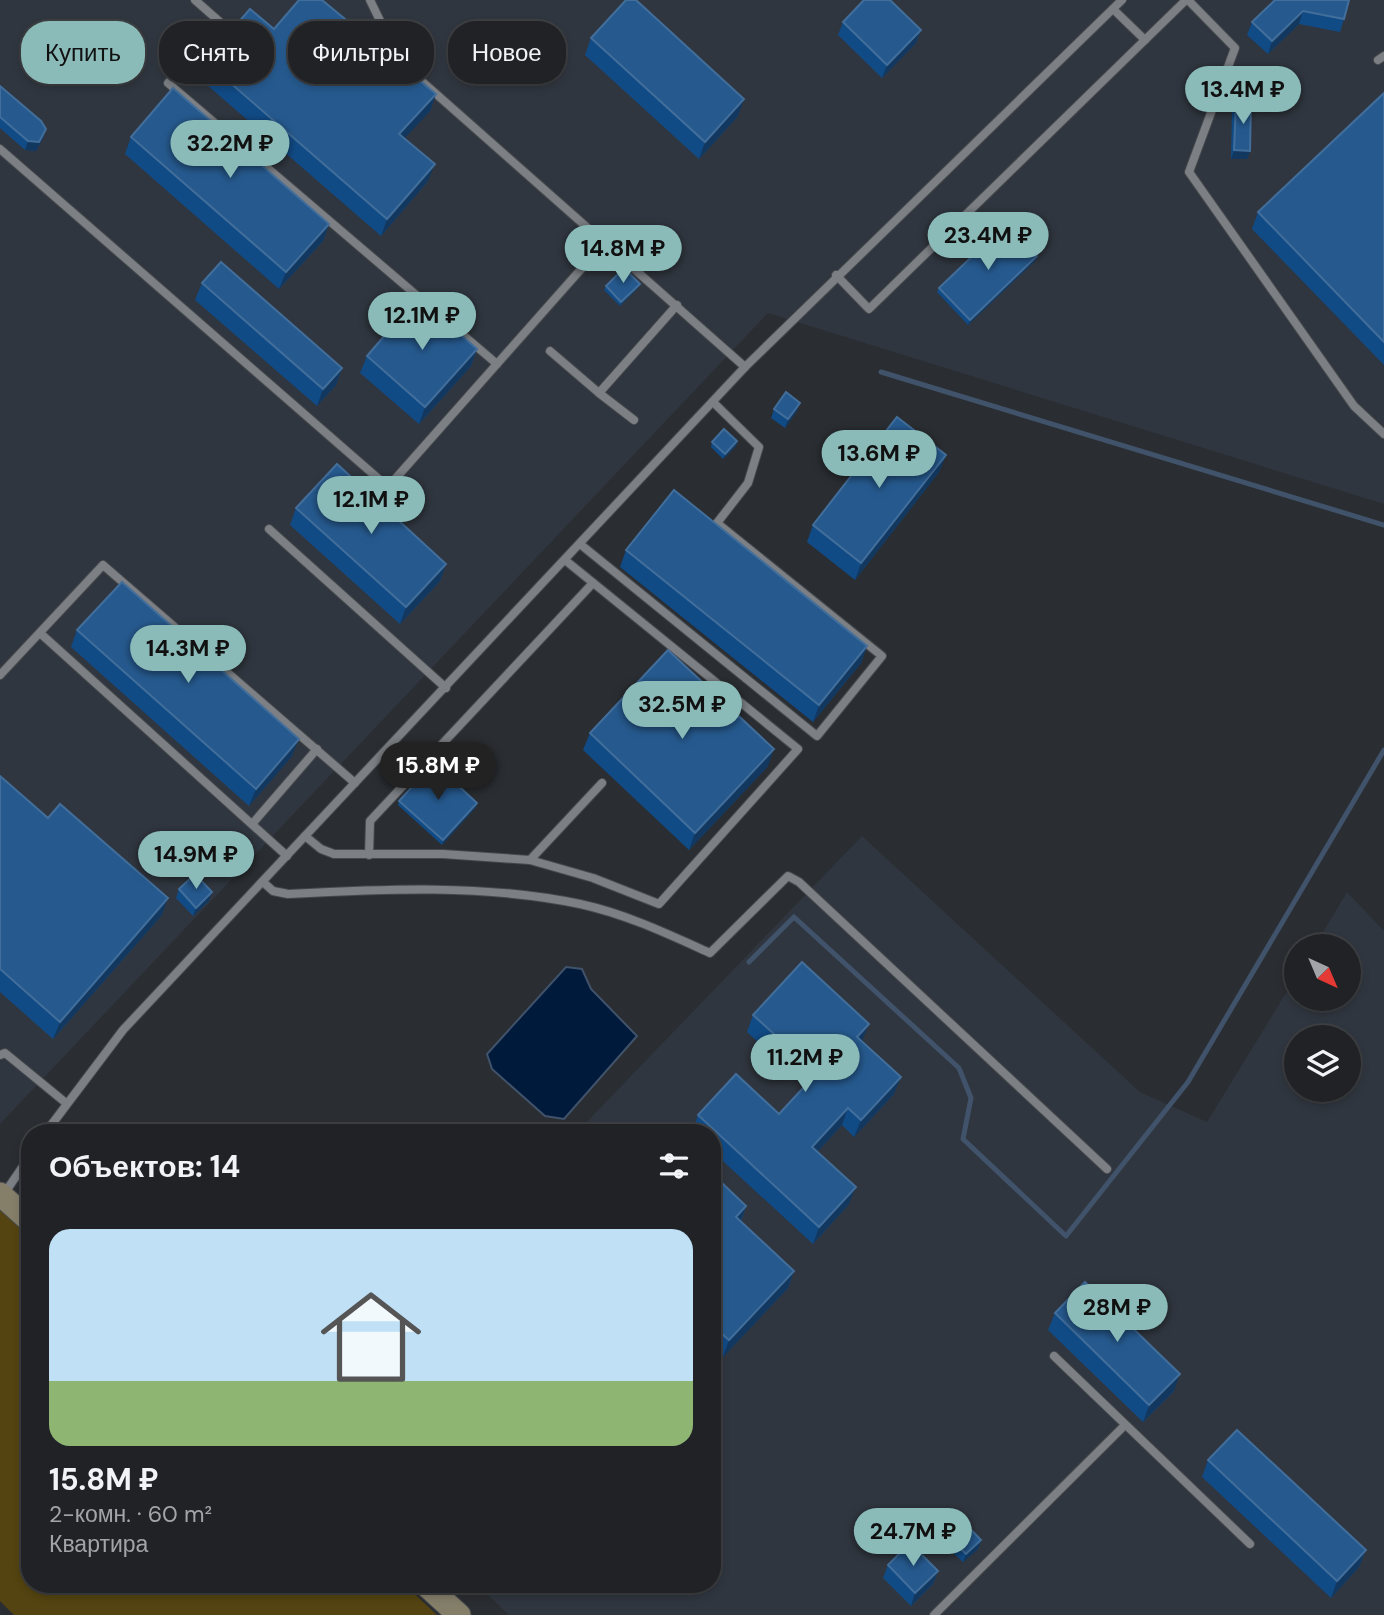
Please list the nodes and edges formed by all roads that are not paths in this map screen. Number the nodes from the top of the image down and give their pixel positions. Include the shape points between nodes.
1 (195, 0) edge
2 (370, 0) edge
3 (1122, 0) edge
4 (1187, 0) edge
5 (1113, 9) junction
6 (1145, 40) junction
7 (0, 149) edge
8 (606, 241) junction
9 (836, 275) junction
10 (677, 305) junction
11 (550, 351) dead end
12 (497, 364) junction
13 (745, 367) junction
14 (599, 393) junction
15 (714, 403) junction
16 (634, 420) dead end
17 (1384, 434) edge
18 (269, 529) dead end
19 (580, 544) junction
20 (565, 560) junction
21 (593, 583) junction
22 (40, 633) junction
23 (0, 676) edge
24 (446, 688) junction
25 (317, 749) junction
26 (355, 783) junction
27 (602, 783) dead end
28 (253, 823) junction
29 (306, 836) junction
30 (369, 855) junction
31 (287, 856) junction
32 (530, 860) junction
33 (263, 882) junction
34 (0, 1055) edge
35 (66, 1104) junction
36 (52, 1124) edge
37 (21, 1168) edge
38 (1107, 1169) dead end
39 (1, 1195) edge
40 (21, 1213) edge
41 (1054, 1356) dead end
42 (1125, 1425) junction
43 (1250, 1544) dead end
44 (435, 1593) edge
45 (458, 1615) edge
46 (934, 1615) edge

1 - 12 lane via 220,23 168,83
2 - 8 lane via 400,62
3 - 5 lane
4 - 6 lane
4 - 17 lane via 1234,48 1189,172 1354,406
5 - 6 lane
5 - 9 lane
6 - 9 lane via 869,309
7 - 12 lane via 388,487
8 - 10 lane
8 - 12 lane
9 - 13 lane
10 - 13 lane
10 - 14 lane
11 - 14 lane
13 - 15 lane
14 - 16 lane
15 - 19 lane
15 - 19 lane via 759,447 748,483 717,523 882,656 817,736
18 - 24 lane
19 - 20 lane
20 - 21 lane
20 - 24 lane
21 - 30 lane via 370,821
21 - 32 lane via 798,749 659,904
22 - 23 lane
22 - 25 lane via 103,565
22 - 28 lane
24 - 26 lane
25 - 26 lane
25 - 28 lane
26 - 29 lane
27 - 32 lane
28 - 31 lane
29 - 30 lane via 334,854
29 - 31 lane
30 - 32 lane
31 - 33 lane
33 - 35 lane via 123,1030
33 - 38 lane via 273,891 288,894 377,890 515,893 636,921 710,953 788,876
34 - 35 lane via 5,1053
35 - 36 lane
37 - 39 lane
39 - 40 main road
41 - 42 lane
42 - 43 lane
42 - 46 lane
44 - 45 main road

